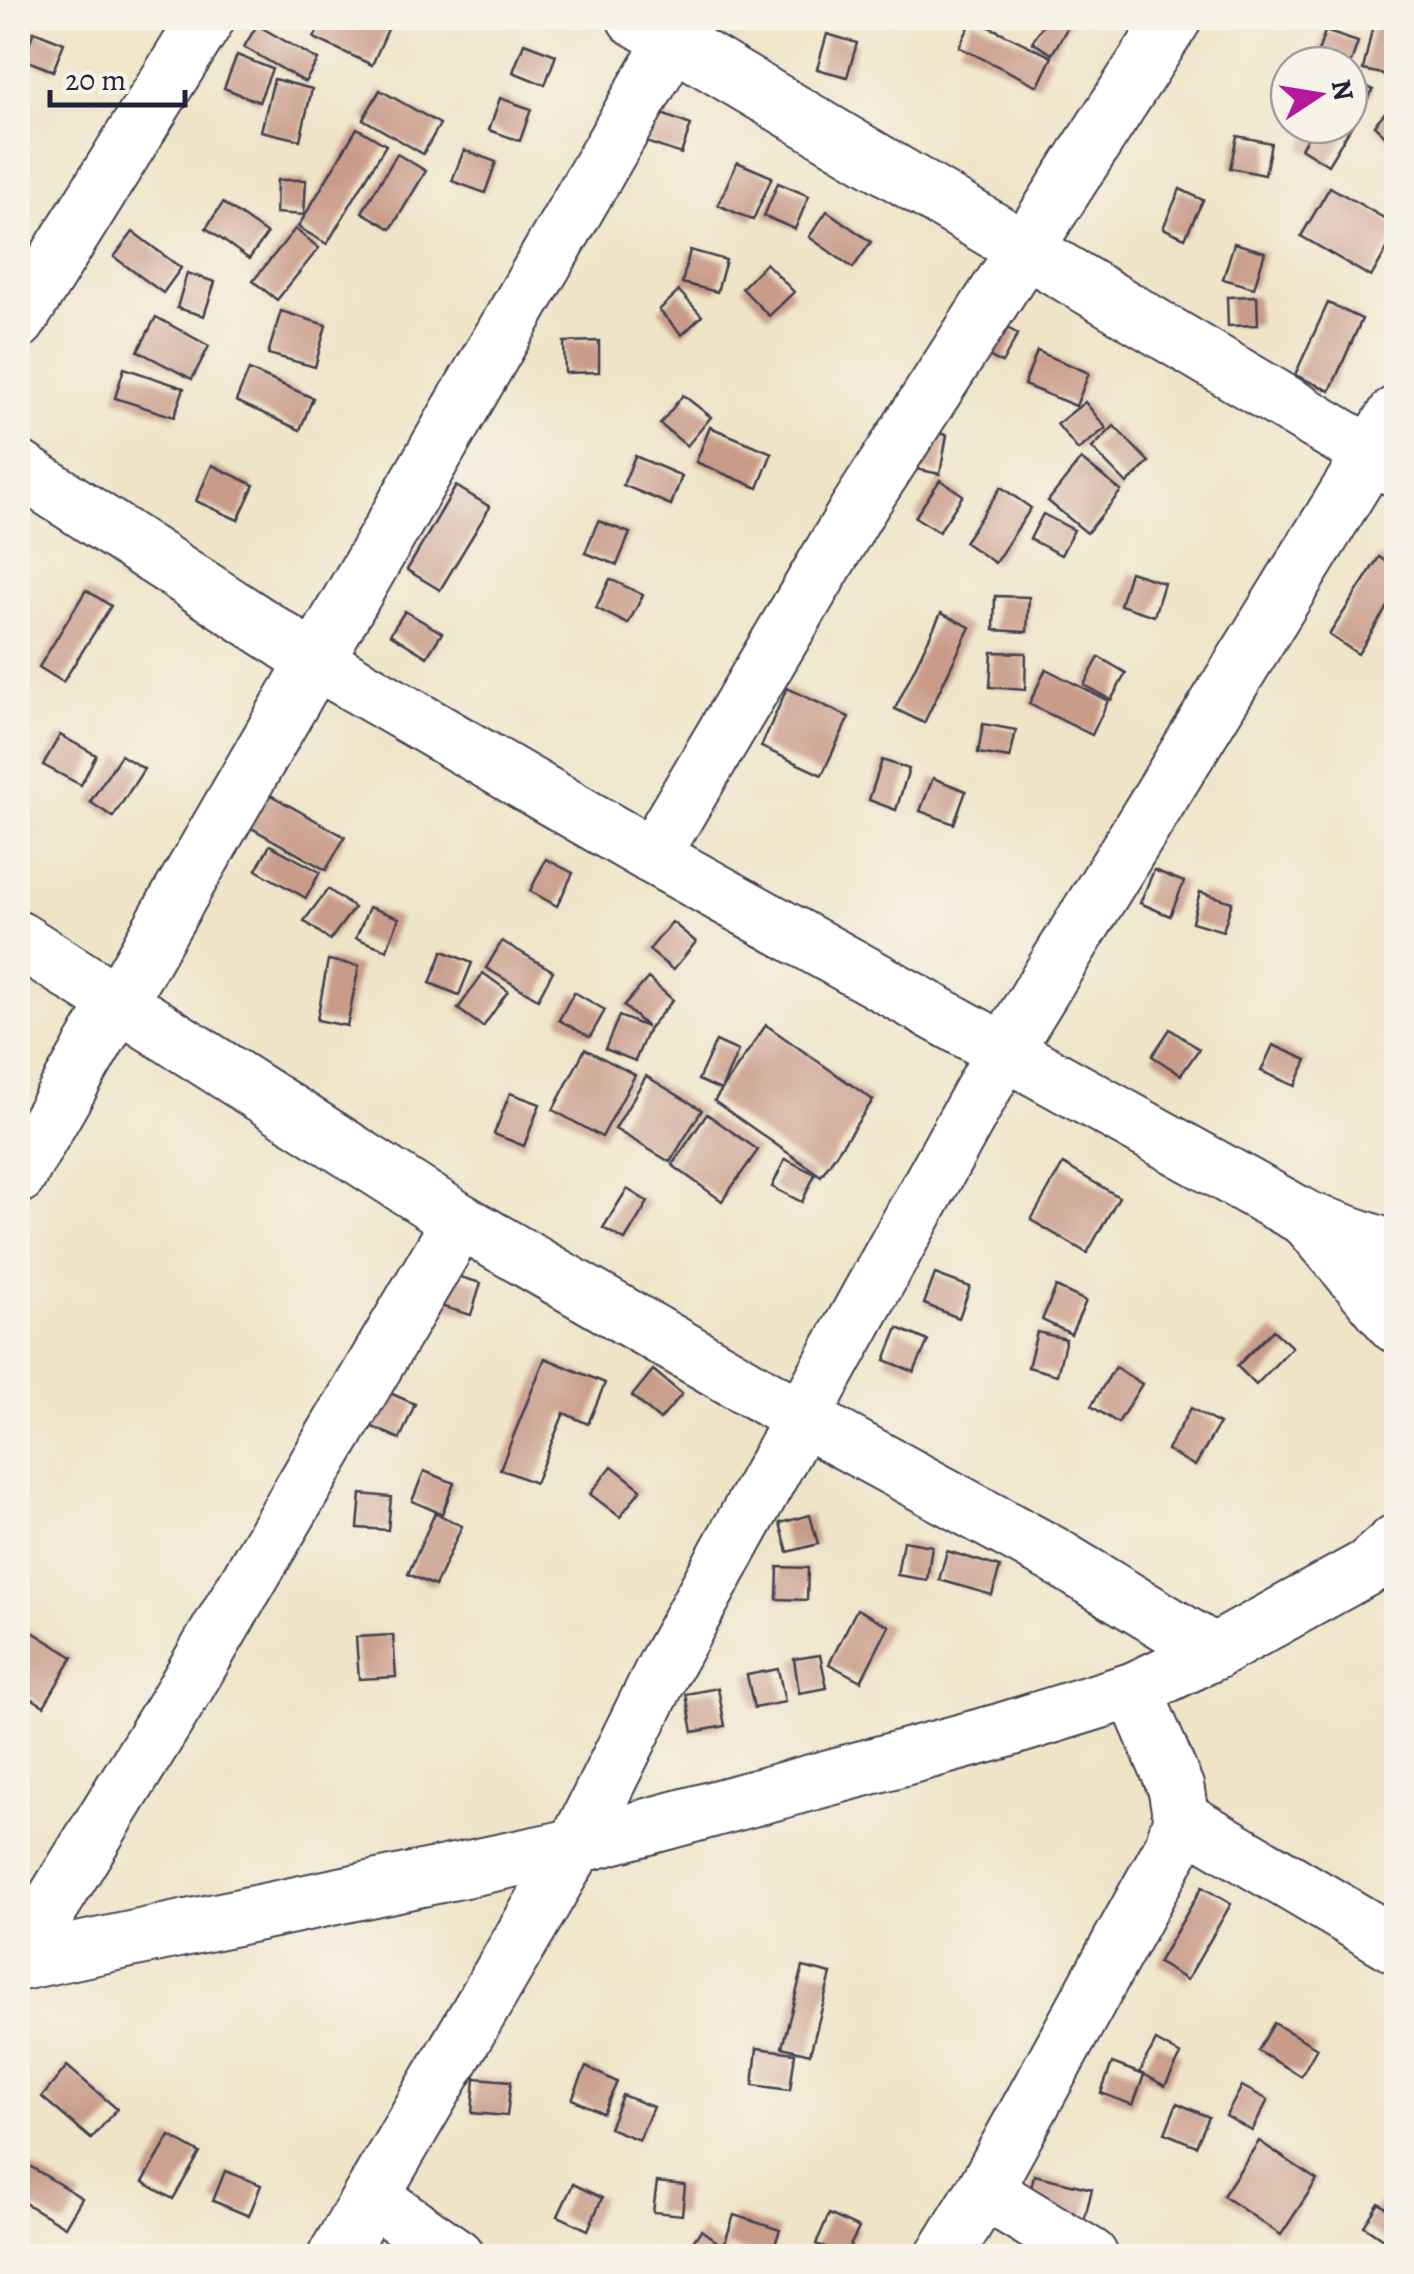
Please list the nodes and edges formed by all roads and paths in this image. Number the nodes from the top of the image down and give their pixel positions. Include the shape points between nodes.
1 (207, 18) edge
2 (1174, 18) edge
3 (665, 24) edge
4 (1026, 248) junction
5 (18, 320) edge
6 (1388, 446) edge
7 (18, 468) edge
8 (315, 661) junction
9 (652, 856) junction
10 (18, 939) edge
11 (119, 1002) junction
12 (1003, 1053) junction
13 (18, 1176) edge
14 (1308, 1219) junction
15 (460, 1221) junction
16 (1396, 1250) edge
17 (1396, 1325) edge
18 (800, 1418) junction
19 (1396, 1542) edge
20 (1214, 1652) junction
21 (1134, 1690) junction
22 (1181, 1818) junction
23 (576, 1846) junction
24 (1396, 1945) edge
25 (18, 1962) edge
26 (984, 2192) junction
27 (371, 2197) junction
28 (336, 2256) edge
29 (456, 2256) edge
30 (944, 2256) edge
31 (1090, 2256) edge

1 - 5 street
2 - 4 street
3 - 4 street
3 - 8 street
4 - 6 street
4 - 9 street via 856,512
6 - 12 street
7 - 8 street
8 - 9 street
8 - 11 street
9 - 12 street
10 - 11 street
11 - 13 street
11 - 15 street
12 - 14 street
12 - 18 street
14 - 16 street
14 - 17 street
15 - 18 street
15 - 25 street
18 - 20 street via 1052,1554
18 - 23 street
19 - 20 street via 1368,1566
20 - 21 street
21 - 22 street via 1176,1788
21 - 23 street
22 - 24 street
22 - 26 street via 1172,1848
23 - 25 street
23 - 27 street
26 - 30 street
26 - 31 street
27 - 28 street
27 - 29 street

